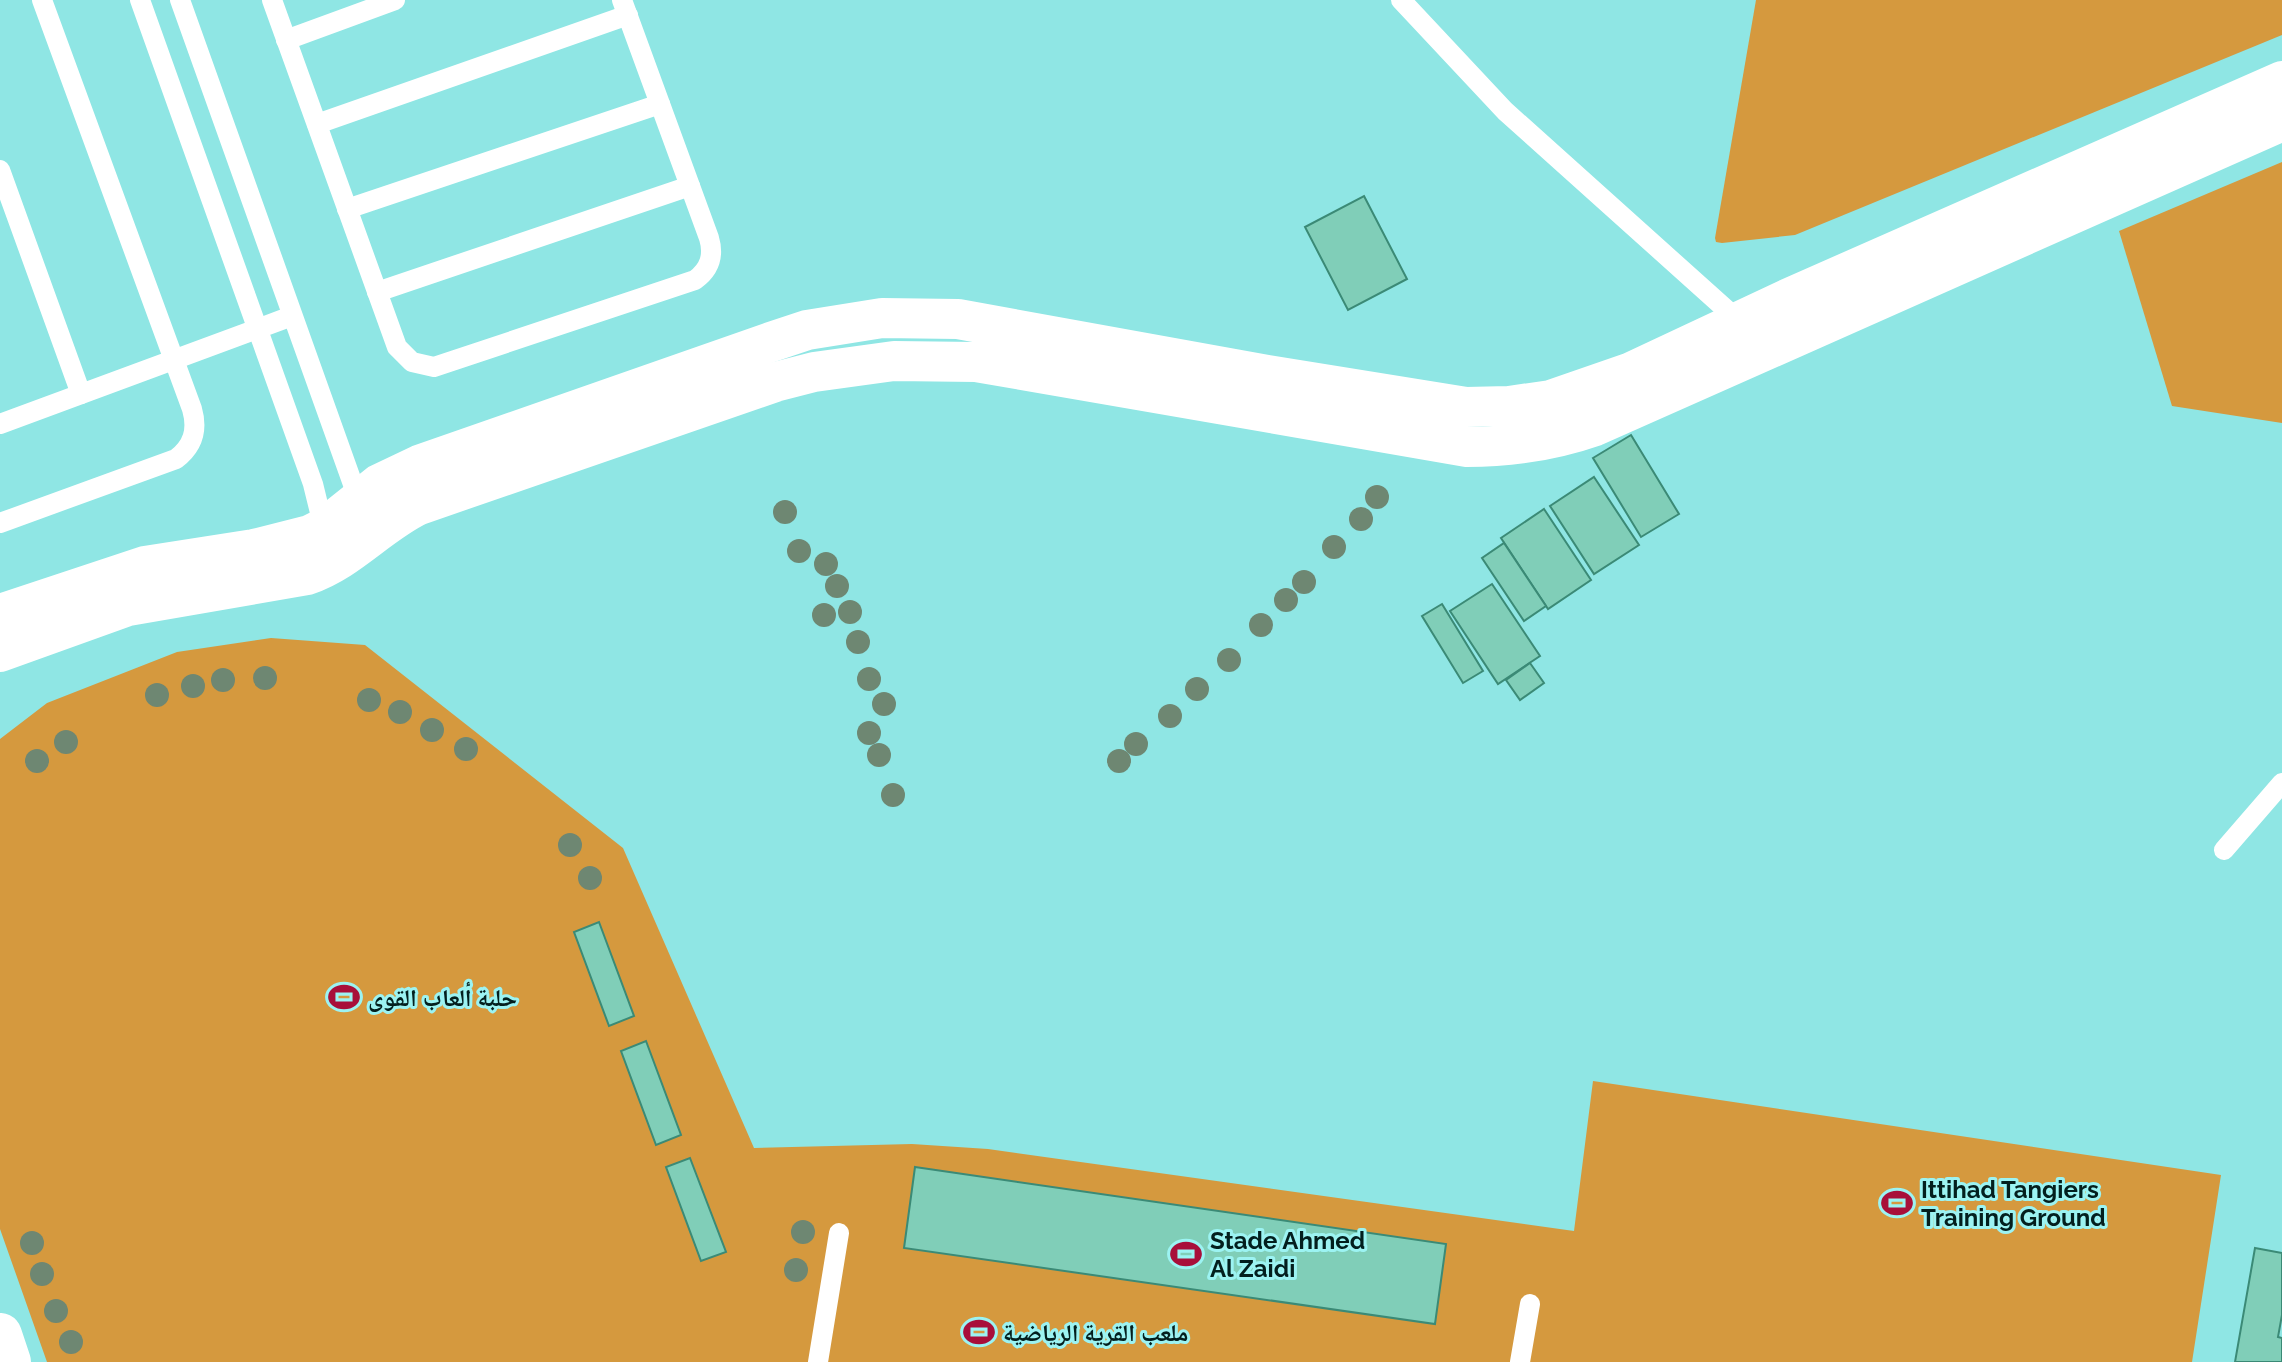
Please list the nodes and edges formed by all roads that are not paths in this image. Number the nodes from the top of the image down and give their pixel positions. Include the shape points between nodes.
1 (42, 0) edge
2 (140, 0) edge
3 (180, 0) edge
4 (272, 0) edge
5 (395, 0) edge
6 (1401, 0) edge
7 (625, 8) edge
8 (286, 40) junction
9 (2282, 81) edge
10 (660, 104) junction
11 (2282, 121) edge
12 (317, 124) junction
13 (0, 170) edge
14 (690, 186) junction
15 (347, 209) junction
16 (377, 292) junction
17 (292, 316) junction
18 (1739, 321) junction
19 (257, 329) junction
20 (172, 360) junction
21 (81, 394) junction
22 (0, 424) edge
23 (366, 517) junction
24 (0, 523) edge
25 (329, 546) junction
26 (0, 614) edge
27 (0, 652) edge
28 (2282, 783) edge
29 (2224, 850) dead end
30 (839, 1233) dead end
31 (1530, 1304) dead end
32 (0, 1335) edge
33 (9, 1362) edge
34 (818, 1362) edge
35 (1520, 1362) edge

1 - 20 lane
2 - 19 lane
3 - 17 lane
4 - 8 lane
5 - 8 lane
6 - 18 lane via 1505,111
7 - 10 lane
7 - 12 lane
8 - 12 lane
9 - 18 street
10 - 14 lane
10 - 15 lane
11 - 23 street via 1610,420 1532,444 1467,447 976,362 894,361 775,382 400,514
12 - 15 lane
13 - 21 lane
14 - 16 lane
14 - 16 lane via 712,248 703,274 686,283 434,367 412,362 397,347
15 - 16 lane
17 - 19 lane
17 - 23 lane
18 - 23 street via 1592,388 1551,400 1466,407 958,319 844,323 771,342 419,465 379,484
19 - 20 lane
19 - 25 lane via 313,484
20 - 21 lane
20 - 24 lane via 195,420 185,452 165,464
21 - 22 lane
23 - 25 street
25 - 26 street via 310,535 145,566
25 - 27 street via 307,575 128,606
28 - 29 lane
30 - 34 lane
31 - 35 lane
32 - 33 street

